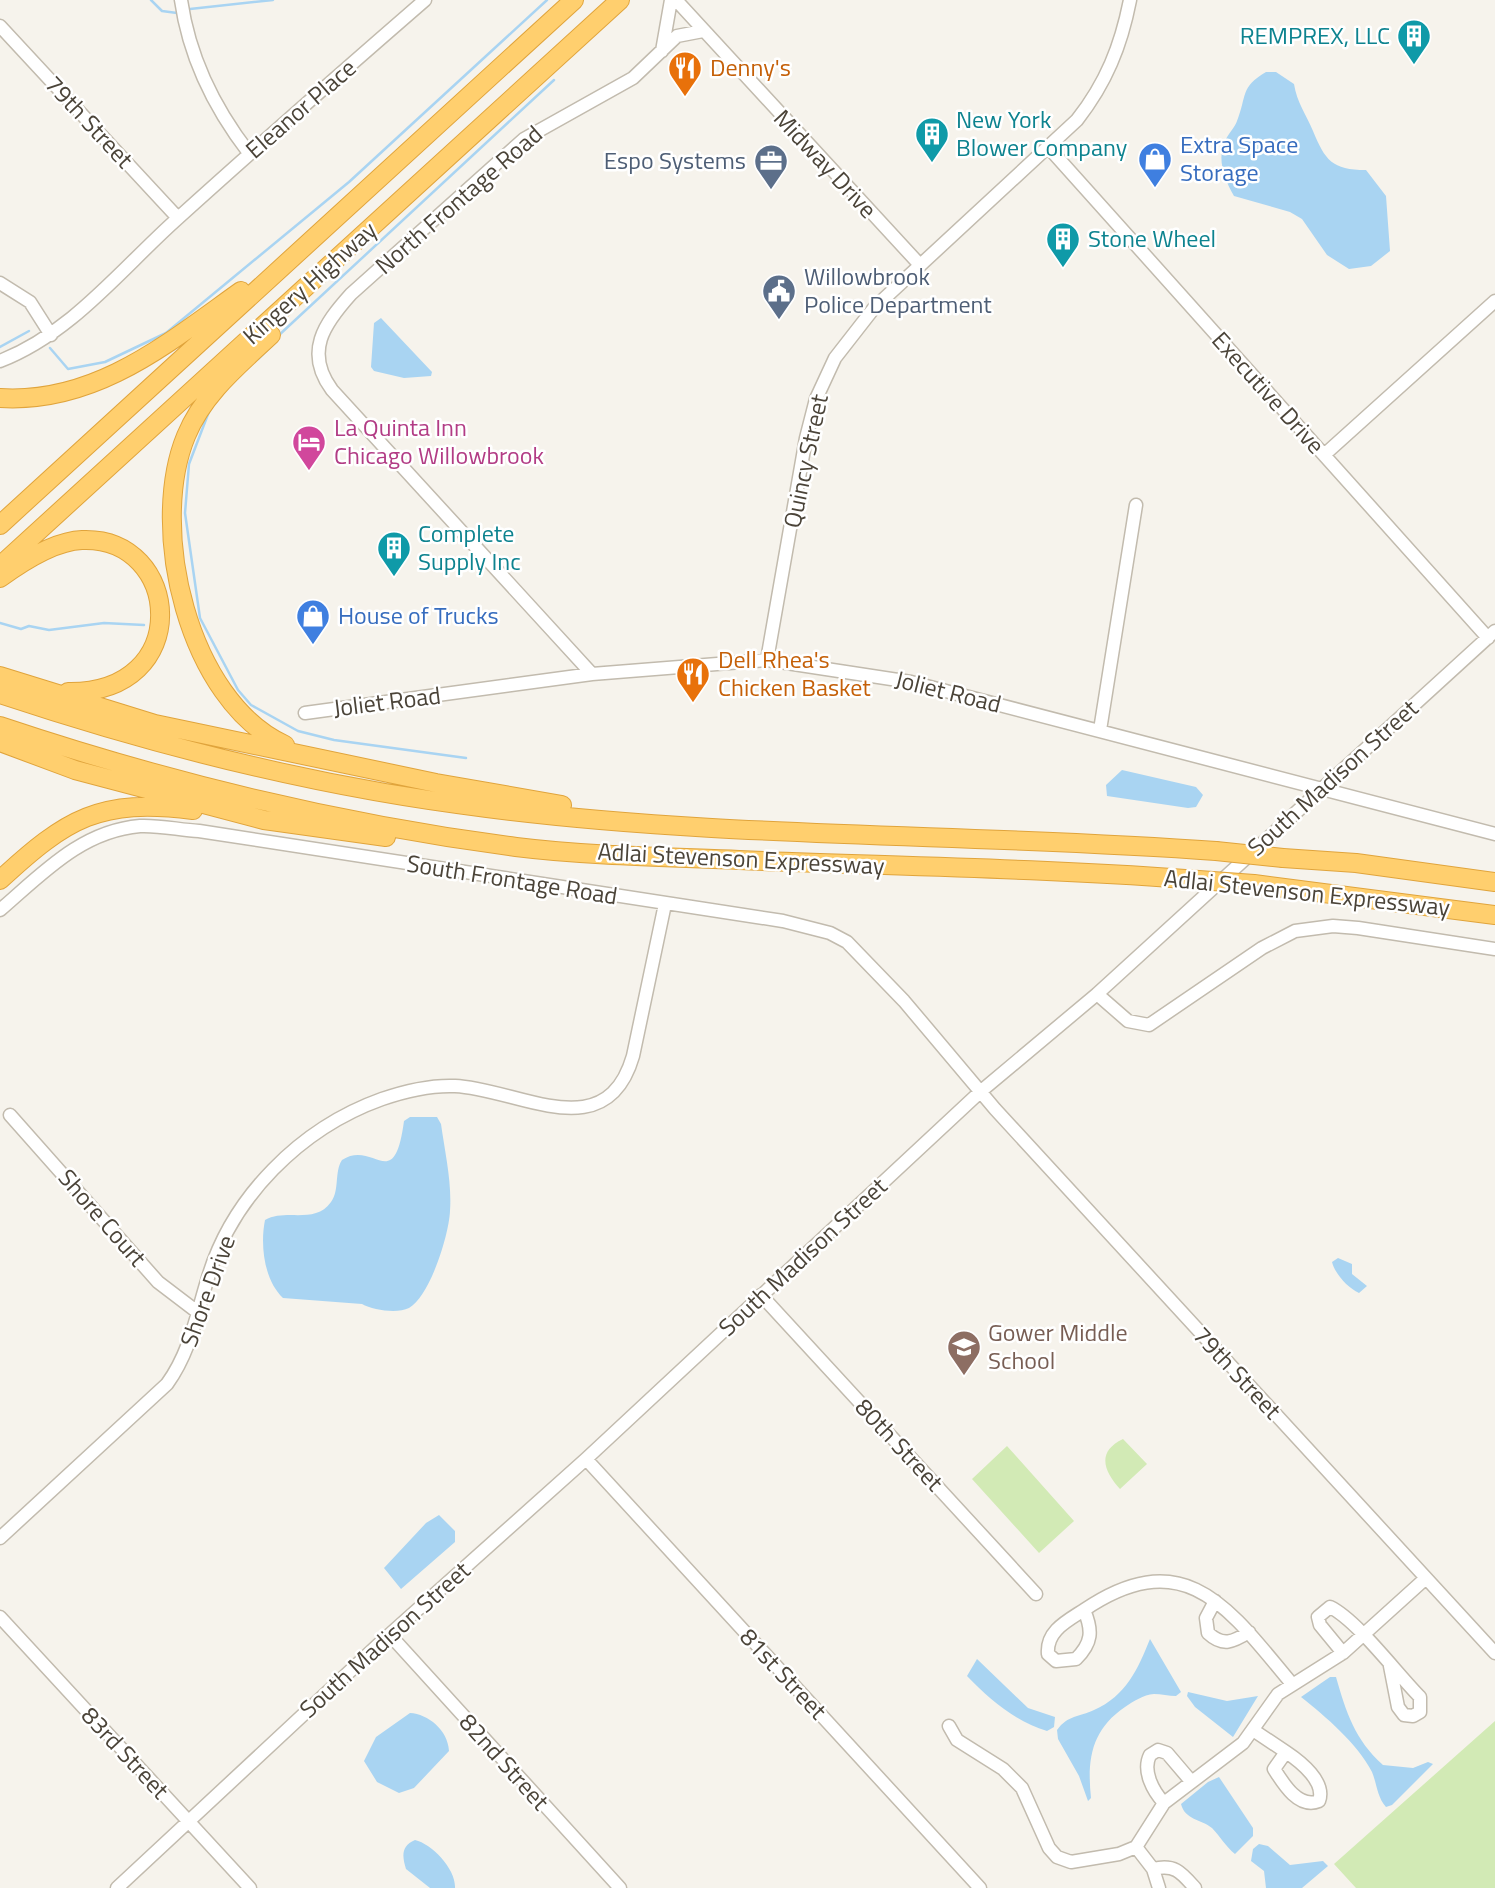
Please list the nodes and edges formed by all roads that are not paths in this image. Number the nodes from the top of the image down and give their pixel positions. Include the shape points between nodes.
1 (181, 0) edge
2 (425, 0) edge
3 (574, 0) edge
4 (620, 0) edge
5 (673, 0) edge
6 (1130, 0) edge
7 (0, 26) edge
8 (704, 31) junction
9 (662, 51) junction
10 (1049, 148) junction
11 (249, 153) junction
12 (177, 219) junction
13 (304, 247) junction
14 (920, 265) junction
15 (325, 270) junction
16 (0, 283) edge
17 (1495, 301) edge
18 (51, 335) junction
19 (0, 362) edge
20 (0, 398) edge
21 (1324, 454) junction
22 (1136, 505) dead end
23 (0, 525) edge
24 (0, 566) edge
25 (0, 578) edge
26 (1491, 634) edge
27 (767, 660) junction
28 (592, 674) junction
29 (2, 683) edge
30 (305, 713) dead end
31 (0, 726) edge
32 (1101, 730) junction
33 (0, 742) edge
34 (310, 756) junction
35 (1322, 788) junction
36 (264, 820) junction
37 (628, 822) junction
38 (1495, 834) edge
39 (517, 847) junction
40 (0, 880) edge
41 (1495, 881) edge
42 (665, 904) junction
43 (0, 910) edge
44 (1495, 915) edge
45 (1495, 949) edge
46 (1097, 994) junction
47 (980, 1092) junction
48 (10, 1115) dead end
49 (761, 1295) junction
50 (200, 1314) junction
51 (586, 1459) junction
52 (0, 1538) edge
53 (1426, 1578) junction
54 (1036, 1594) dead end
55 (1215, 1601) junction
56 (1084, 1610) dead end
57 (0, 1617) edge
58 (1248, 1632) junction
59 (390, 1635) junction
60 (1362, 1636) junction
61 (1343, 1653) junction
62 (1495, 1653) edge
63 (1390, 1665) dead end
64 (1292, 1684) junction
65 (950, 1726) dead end
66 (1253, 1730) junction
67 (1286, 1752) dead end
68 (1191, 1780) junction
69 (1164, 1803) junction
70 (188, 1821) junction
71 (1136, 1847) junction
72 (1153, 1869) junction
73 (117, 1888) edge
74 (250, 1888) edge
75 (620, 1888) edge
76 (980, 1888) edge
77 (1159, 1888) edge
78 (1195, 1888) edge

1 - 11 street via 211,94
2 - 11 street, Eleanor Place
3 - 13 highway, Kingery Highway
4 - 15 highway, Kingery Highway
5 - 8 street, Midway Drive
5 - 9 street
6 - 10 street, Quincy Street via 1120,44 1104,81 1077,120
7 - 12 street, 79th Street
8 - 9 street via 677,36
8 - 14 street, Midway Drive
9 - 28 street, North Frontage Road via 633,78 524,139 351,294 327,322 317,343 318,363 332,390
10 - 14 street, Quincy Street
10 - 21 street, Executive Drive
11 - 12 street, Eleanor Place
12 - 18 street
13 - 20 highway via 181,337 117,374 84,387
13 - 23 highway, Kingery Highway
14 - 27 street, Quincy Street via 854,330 820,388 806,438
15 - 24 highway, Kingery Highway
15 - 34 highway via 271,335 220,382 194,419 180,454 174,512 181,596 215,682 267,737
16 - 18 street via 30,302
17 - 21 street
18 - 19 street
21 - 26 street, Executive Drive
22 - 32 street
25 - 29 highway via 61,546 97,541 136,559 156,589 161,608 149,658 122,683 90,692
26 - 35 street, South Madison Street
27 - 28 street, Joliet Road
27 - 32 street, Joliet Road via 911,682
28 - 30 street, Joliet Road
29 - 34 highway via 155,724
29 - 37 highway, Adlai Stevenson Expressway via 142,739 273,772 486,808
31 - 39 highway, Adlai Stevenson Expressway via 204,787
32 - 35 street, Joliet Road
33 - 36 highway via 75,770
34 - 37 highway via 436,783 597,809
35 - 38 street, Joliet Road
35 - 46 street, South Madison Street
36 - 39 highway via 447,845
36 - 40 highway via 148,805 96,812 40,844
37 - 41 highway, Adlai Stevenson Expressway, bridge via 1216,851
39 - 44 highway, Adlai Stevenson Expressway, bridge via 1185,879
42 - 43 street, South Frontage Road via 142,826 116,830 74,848
42 - 47 street, South Frontage Road via 783,921 847,942 904,1000
42 - 50 street, Shore Drive via 633,1056 626,1076 611,1096 593,1105 567,1109 457,1086 429,1087 348,1114 296,1148 254,1192 218,1252
45 - 46 street via 1358,928 1313,927 1277,938 1149,1025 1128,1021
46 - 47 street, South Madison Street
47 - 49 street, South Madison Street
47 - 53 street, 79th Street
48 - 50 street, Shore Court via 158,1282
49 - 51 street, South Madison Street
49 - 54 street, 80th Street
50 - 52 street, Shore Drive via 167,1384
51 - 59 street, South Madison Street
51 - 76 street, 81st Street
53 - 60 street
53 - 62 street, 79th Street
55 - 56 street via 1178,1581 1162,1580
55 - 58 street
55 - 58 street via 1206,1618 1208,1633 1225,1643
57 - 70 street, 83rd Street
58 - 64 street
59 - 70 street, South Madison Street
59 - 75 street, 82nd Street
60 - 61 street
60 - 61 street via 1339,1611 1322,1610 1320,1625
60 - 63 street
61 - 64 street
64 - 66 street via 1268,1704
65 - 71 street via 957,1740 1003,1769 1022,1788 1057,1857 1071,1861
66 - 67 street
66 - 68 street
68 - 69 street
68 - 69 street via 1167,1753 1158,1750 1150,1755 1147,1772
69 - 71 street
70 - 73 street, South Madison Street
70 - 74 street, 83rd Street
71 - 72 street
72 - 77 street
72 - 78 street via 1176,1867

